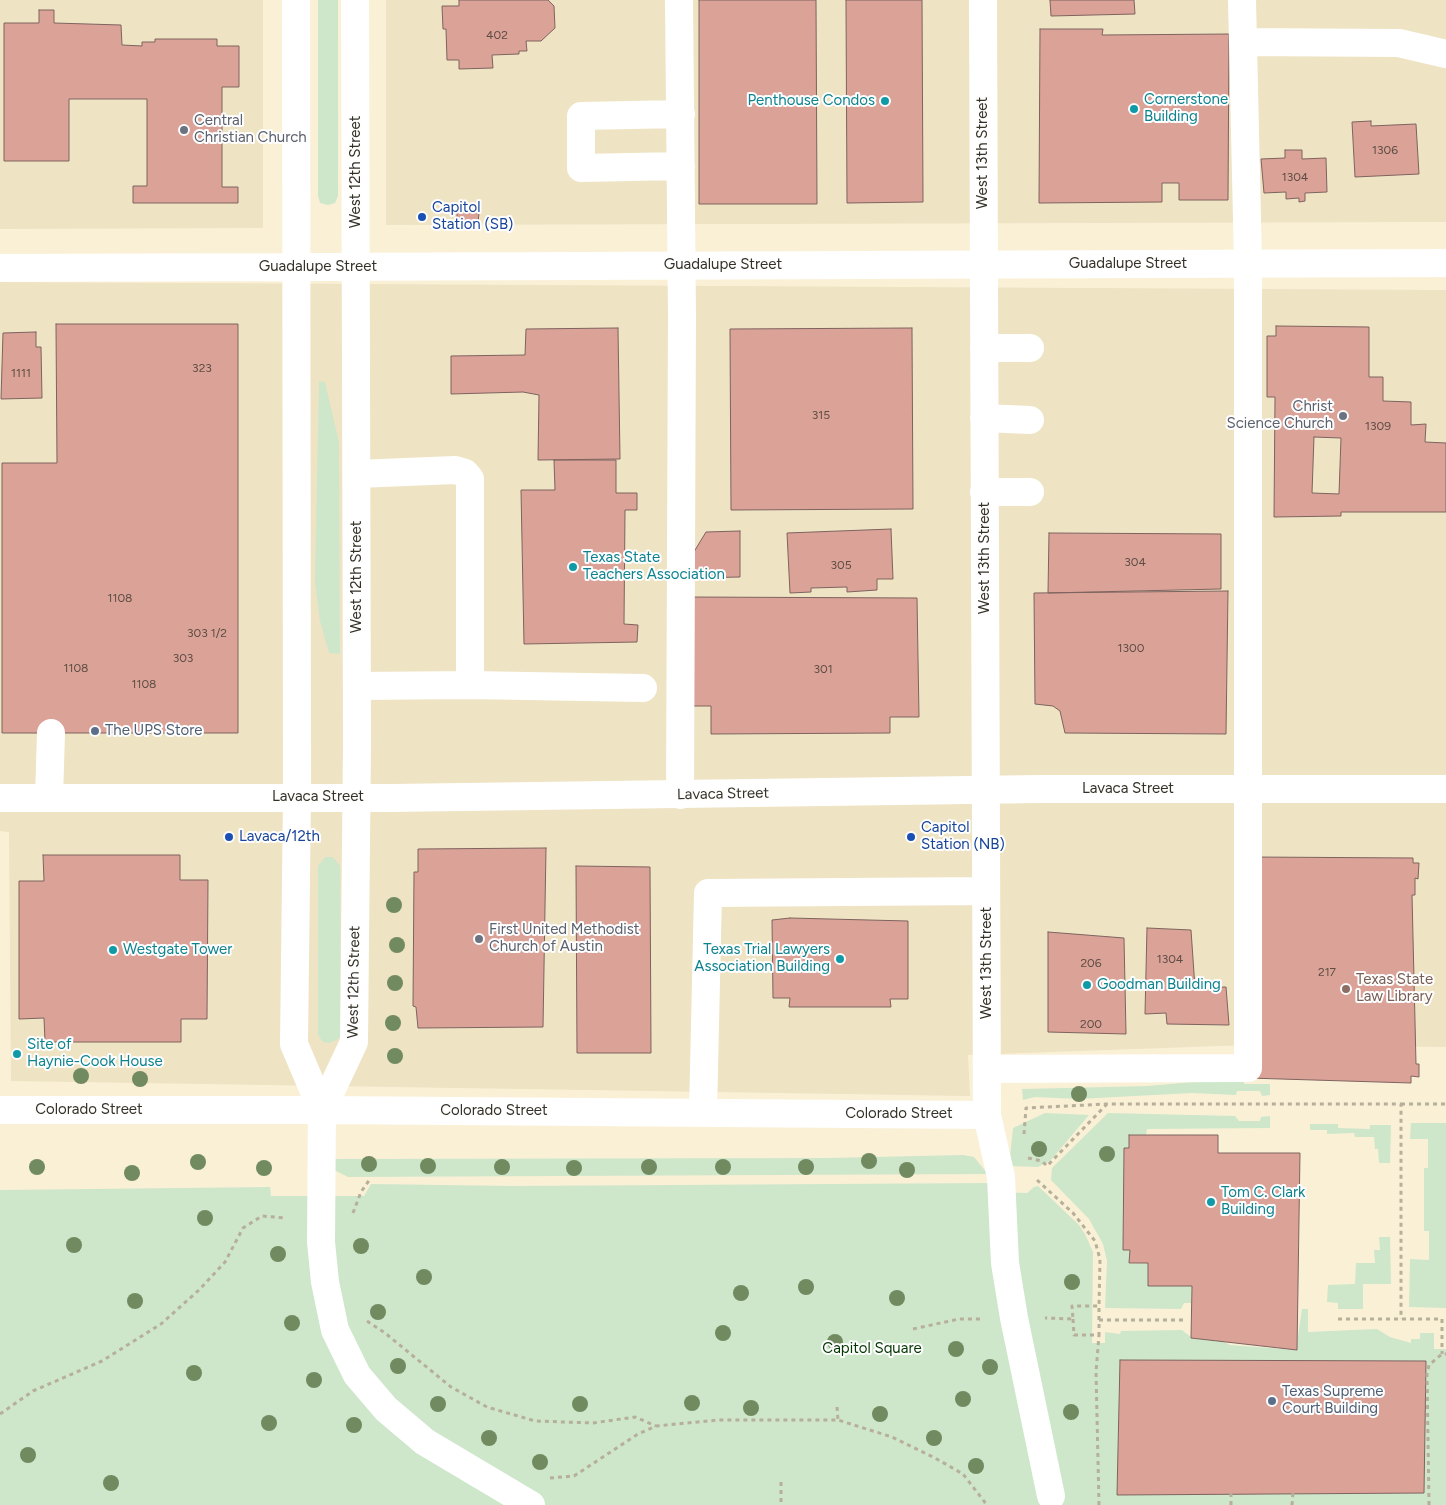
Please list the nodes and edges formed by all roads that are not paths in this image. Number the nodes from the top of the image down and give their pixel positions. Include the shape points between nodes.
1 (296, 0) edge
2 (355, 0) edge
3 (679, 0) edge
4 (983, 0) edge
5 (1242, 0) edge
6 (1243, 42) junction
7 (1446, 54) edge
8 (681, 114) junction
9 (681, 166) junction
10 (1248, 263) junction
11 (1446, 263) edge
12 (984, 264) junction
13 (681, 266) junction
14 (296, 267) junction
15 (356, 267) junction
16 (0, 268) edge
17 (984, 348) junction
18 (1030, 348) dead end
19 (984, 418) junction
20 (1030, 420) dead end
21 (357, 474) junction
22 (984, 492) junction
23 (1030, 492) dead end
24 (470, 685) junction
25 (357, 686) junction
26 (643, 688) dead end
27 (50, 733) dead end
28 (1446, 789) edge
29 (987, 790) junction
30 (1248, 790) junction
31 (680, 795) junction
32 (297, 796) junction
33 (357, 797) junction
34 (0, 798) edge
35 (50, 798) junction
36 (986, 891) junction
37 (987, 1069) junction
38 (0, 1110) edge
39 (322, 1110) junction
40 (703, 1113) junction
41 (987, 1115) junction
42 (1051, 1496) dead end
43 (531, 1505) edge

1 - 14 main road
2 - 15 main road, West 12th Street
3 - 8 main road
4 - 12 main road, West 13th Street
5 - 6 main road
6 - 7 main road via 1399,43
6 - 10 main road
8 - 9 main road
8 - 9 main road via 581,116 581,168
9 - 13 main road
10 - 11 main road, Guadalupe Street
10 - 12 main road, Guadalupe Street
10 - 30 main road
12 - 13 main road, Guadalupe Street
12 - 17 main road, West 13th Street
13 - 15 main road, Guadalupe Street
13 - 31 main road
14 - 15 main road, Guadalupe Street
14 - 16 main road, Guadalupe Street
14 - 32 main road
15 - 21 main road, West 12th Street
17 - 18 main road
17 - 19 main road, West 13th Street
19 - 20 main road
19 - 22 main road, West 13th Street
21 - 24 main road via 455,470 470,478
21 - 25 main road, West 12th Street
22 - 23 main road
22 - 29 main road, West 13th Street
24 - 25 main road
24 - 26 main road
25 - 33 main road, West 12th Street
27 - 35 main road
28 - 30 main road, Lavaca Street
29 - 30 main road, Lavaca Street
29 - 31 main road, Lavaca Street
29 - 36 main road, West 13th Street
30 - 37 main road via 1248,1068
31 - 33 main road, Lavaca Street
32 - 33 main road, Lavaca Street
32 - 35 main road, Lavaca Street
32 - 39 main road via 294,1044
33 - 39 main road, West 12th Street via 354,1042
34 - 35 main road, Lavaca Street
36 - 37 main road, West 13th Street
36 - 40 main road via 708,894
37 - 41 main road, West 13th Street
38 - 39 main road, Colorado Street
39 - 40 main road, Colorado Street
39 - 43 main road via 321,1242 325,1282 335,1330 357,1375 386,1410 425,1442
40 - 41 main road, Colorado Street
41 - 42 main road, West 13th Street via 1001,1177 1006,1263 1014,1318

